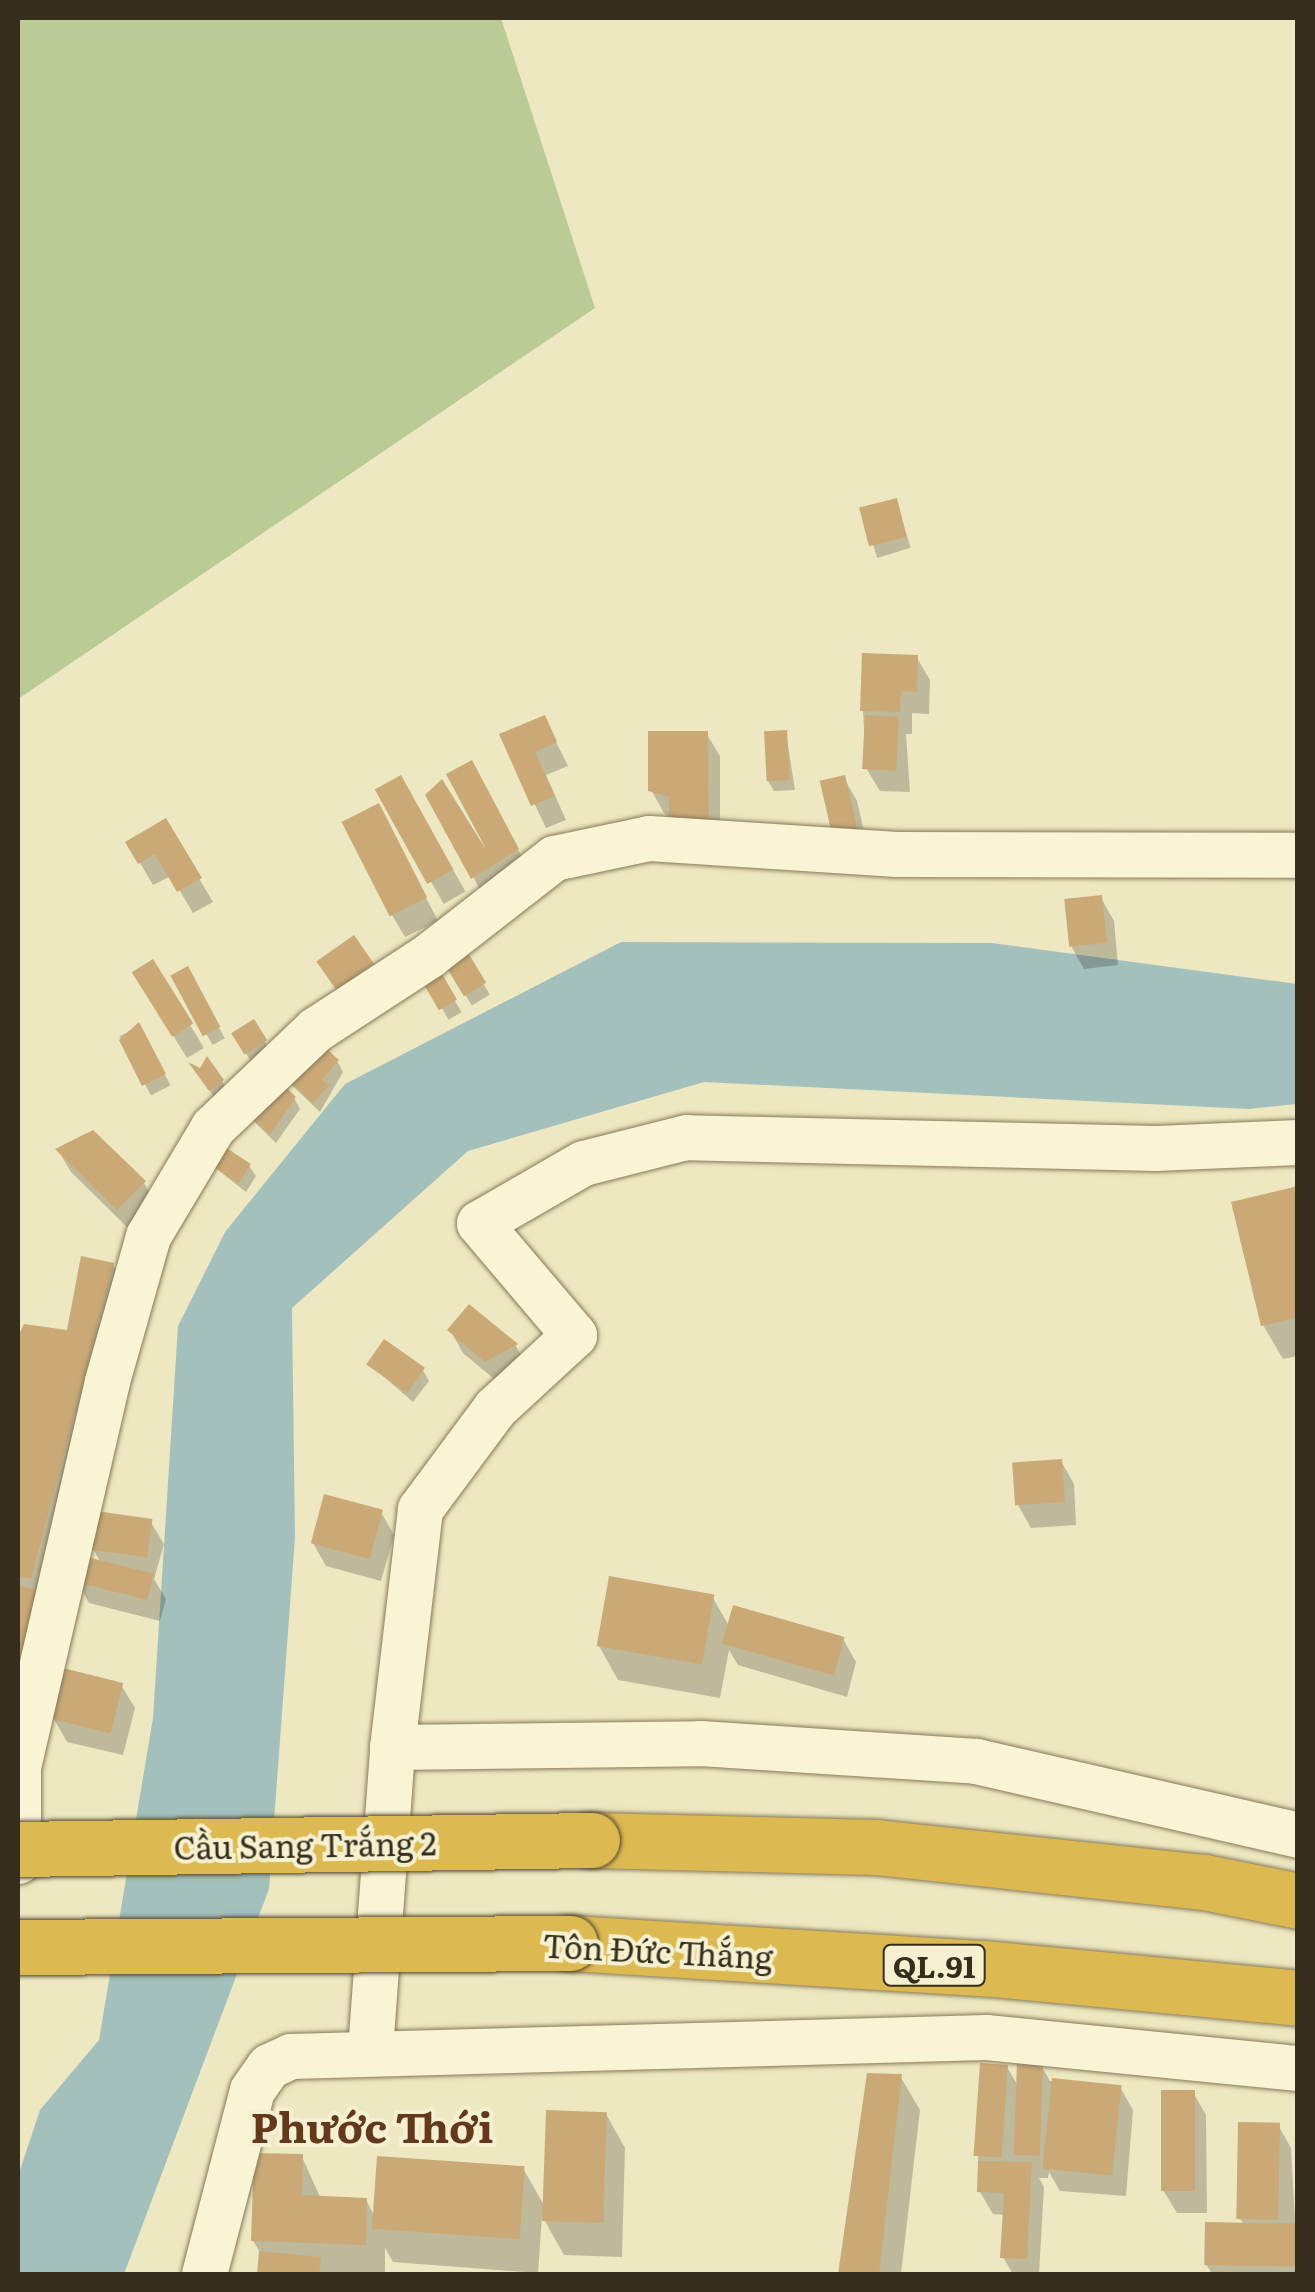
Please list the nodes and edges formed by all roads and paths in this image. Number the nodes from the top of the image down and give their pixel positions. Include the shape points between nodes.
1 (1298, 856) edge
2 (1298, 1142) edge
3 (392, 1747) junction
4 (18, 1767) edge
5 (1298, 1835) edge
6 (18, 1849) edge
7 (18, 1861) edge
8 (1298, 1901) edge
9 (18, 1948) edge
10 (1298, 1998) edge
11 (370, 2050) junction
12 (1298, 2068) edge
13 (204, 2274) edge

1 - 4 street via 896,854 649,838 554,858 428,956 316,1029 213,1127 148,1236 107,1381
2 - 3 street via 1156,1148 686,1137 583,1163 479,1223 574,1335 495,1408 420,1509
3 - 5 street via 700,1744 976,1761
3 - 11 street
4 - 7 street
6 - 8 highway, Cầu Sang Trắng 2, bridge via 592,1840 876,1847 1204,1882
9 - 10 highway, Tôn Đức Thắng / QL.91, bridge via 570,1943 983,1968
11 - 12 street via 986,2037
11 - 13 street via 290,2056 269,2066 252,2090

